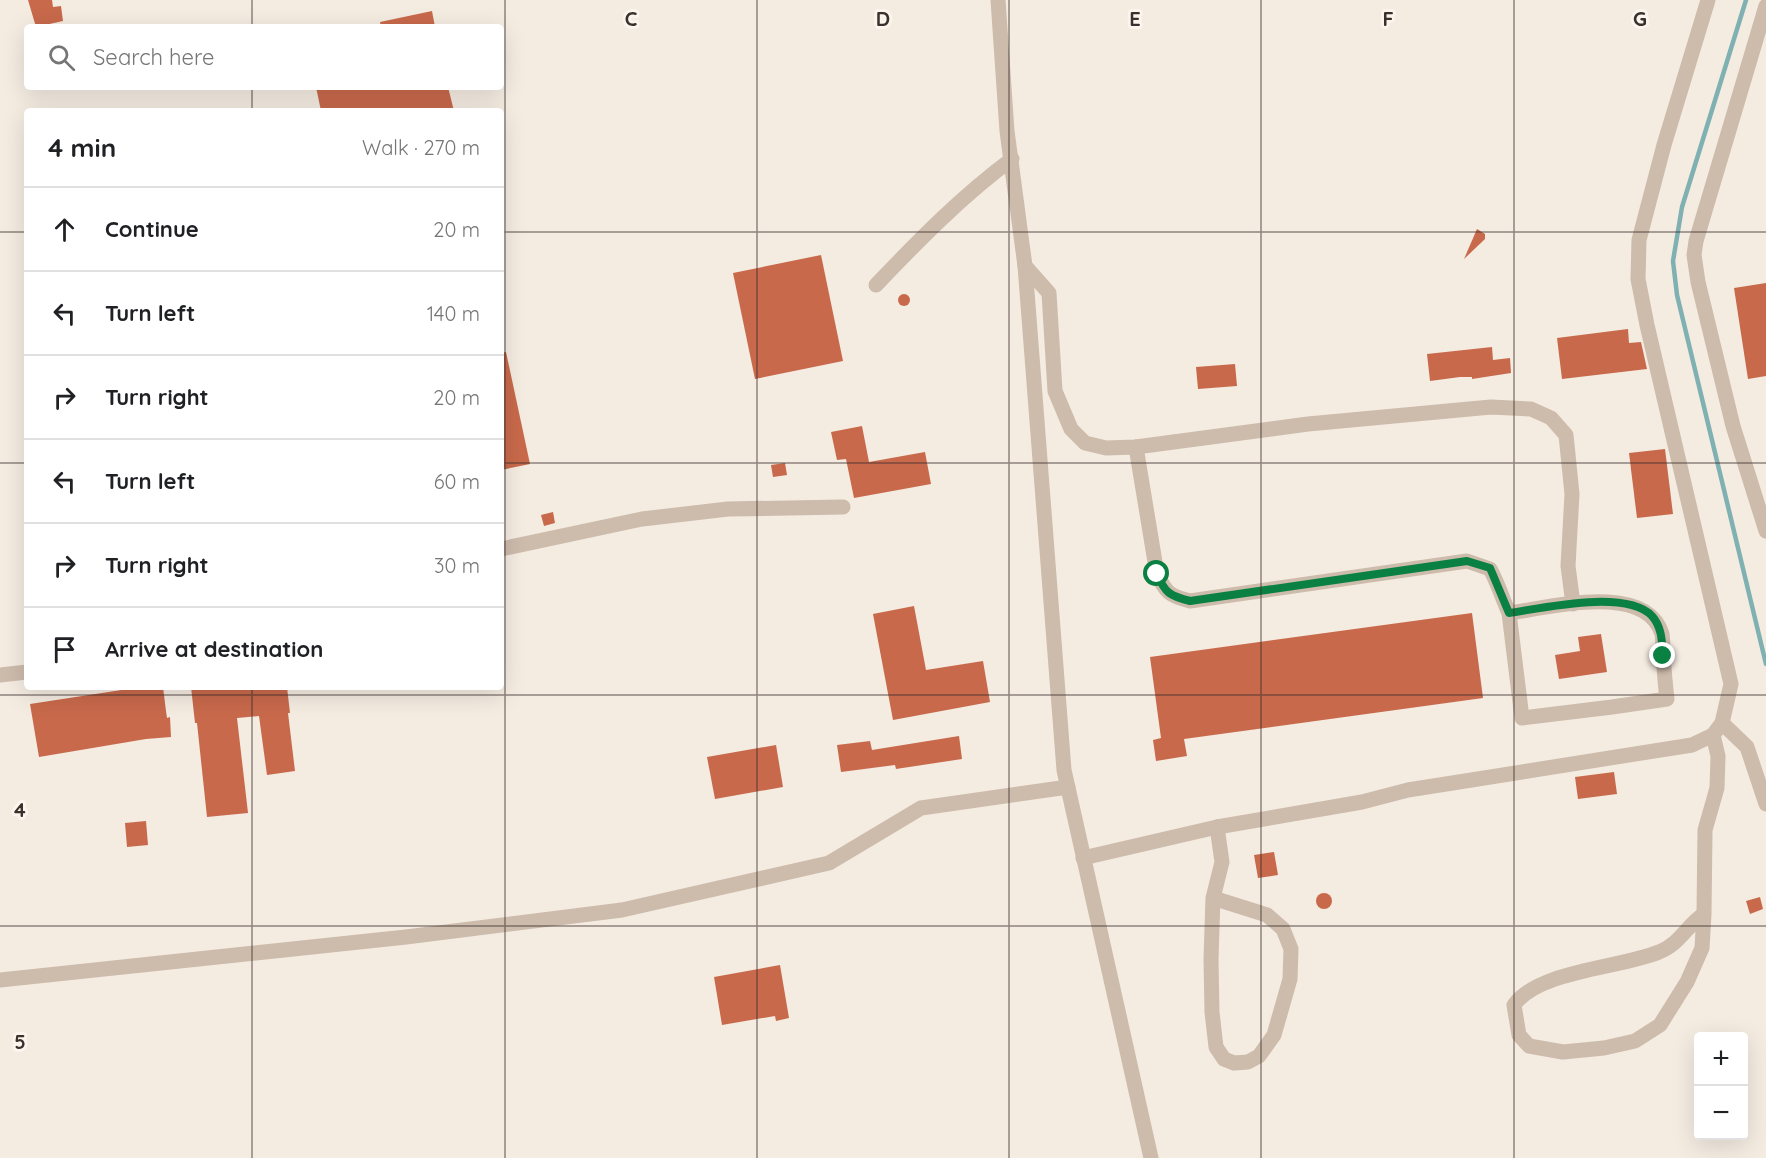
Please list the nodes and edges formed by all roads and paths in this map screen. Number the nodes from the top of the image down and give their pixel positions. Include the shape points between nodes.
1 (998, 0) edge
2 (1708, 0) edge
3 (1766, 6) edge
4 (1012, 159) junction
5 (1026, 266) junction
6 (876, 285) dead end
7 (1136, 447) junction
8 (843, 507) dead end
9 (1766, 531) edge
10 (504, 548) edge
11 (1573, 604) junction
12 (1509, 613) junction
13 (24, 672) edge
14 (0, 675) edge
15 (1718, 729) junction
16 (1068, 787) junction
17 (1766, 804) edge
18 (1217, 827) junction
19 (1083, 858) junction
20 (1213, 898) junction
21 (1704, 914) junction
22 (0, 980) edge
23 (1151, 1158) edge

1 - 4 street
2 - 15 street via 1650,193 1639,240 1638,279 1731,684
3 - 9 street via 1694,255 1733,426
4 - 5 street
4 - 6 street via 978,184
5 - 7 street via 1049,293 1055,391 1071,429 1085,443 1106,448
5 - 16 street
7 - 11 street via 1491,406 1532,409 1551,418 1566,435 1572,494 1568,566
7 - 12 street via 1157,574 1164,589 1175,597 1190,601 1467,561 1490,568
8 - 10 street via 728,509 642,519
11 - 12 street
11 - 12 street via 1621,602 1651,615 1662,634 1666,699 1522,718
13 - 14 street
15 - 17 street via 1747,747
15 - 18 street via 1692,745 1408,790 1362,802
15 - 21 street via 1718,788 1705,830
16 - 19 street
16 - 22 street via 921,808 829,863 622,910 394,939
18 - 19 street
18 - 20 street via 1222,862
19 - 23 street
20 - 20 street via 1212,1012 1216,1047 1224,1059 1248,1062 1259,1056 1274,1035 1290,979 1291,950 1283,929 1267,915
21 - 21 street via 1702,948 1687,982 1660,1025 1635,1041 1563,1052 1529,1046 1519,1035 1514,1005 1520,996 1554,979 1658,953 1674,945 1691,923

